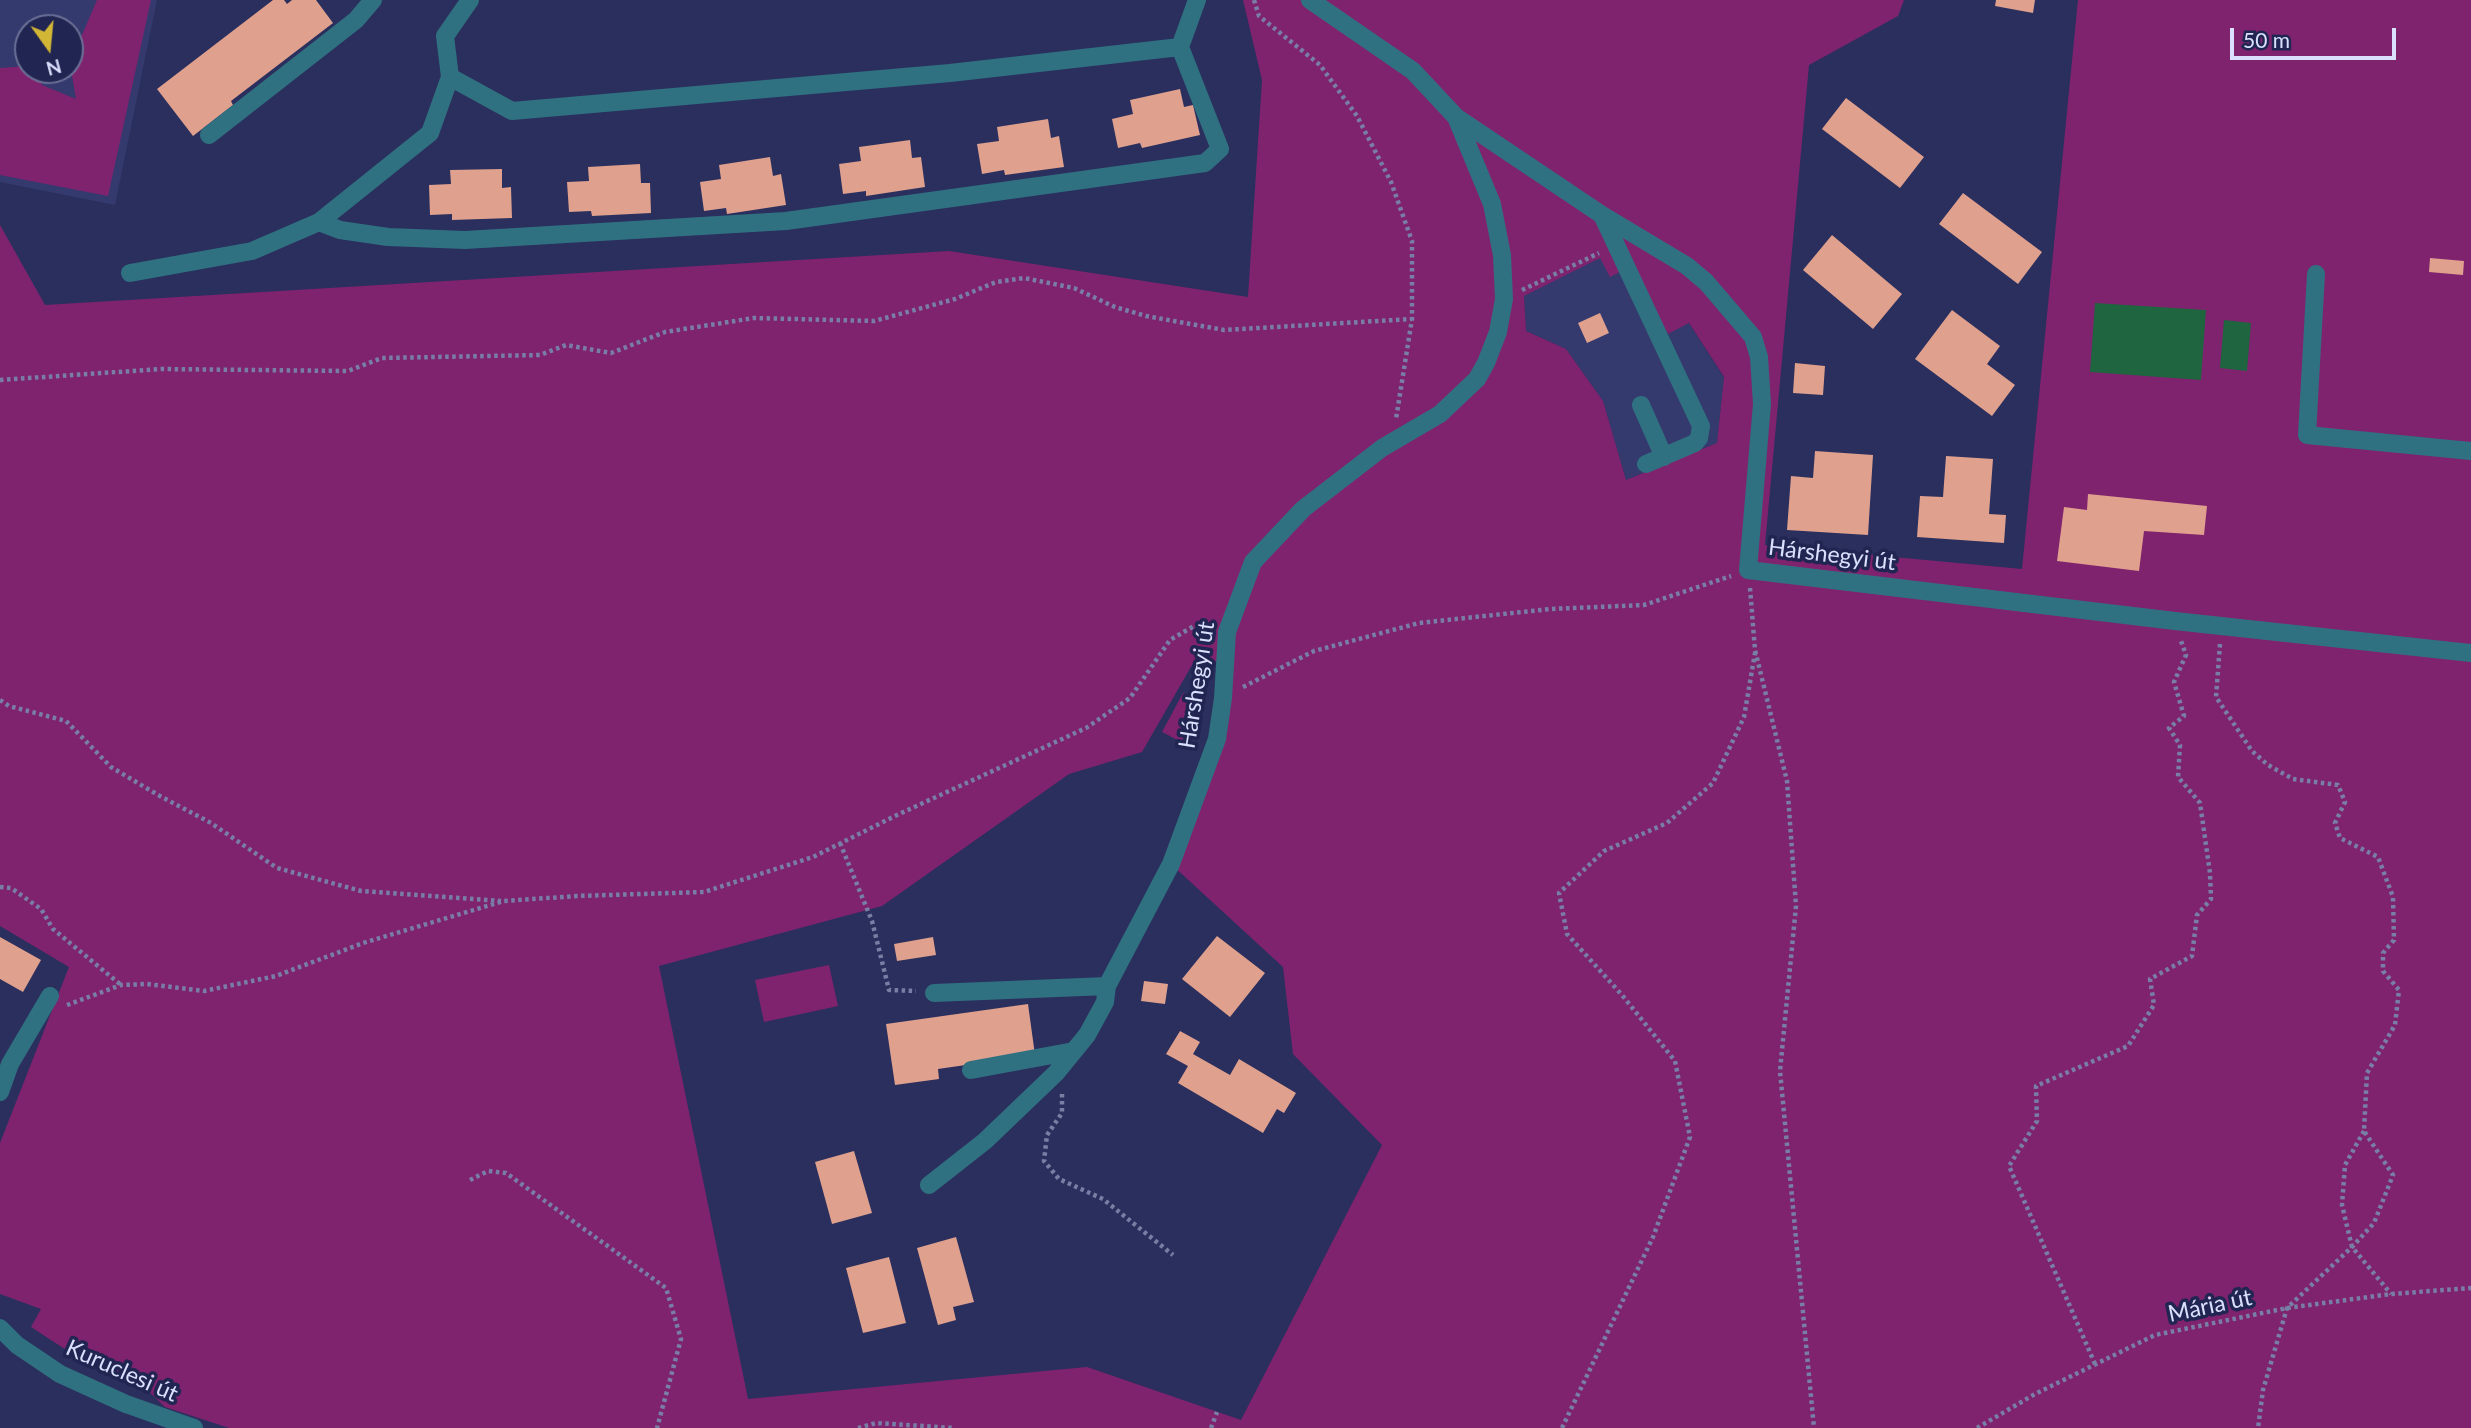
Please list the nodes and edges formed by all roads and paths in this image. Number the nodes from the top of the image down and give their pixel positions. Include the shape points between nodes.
1 (373, 0) edge
2 (470, 0) edge
3 (1197, 0) edge
4 (1254, 0) edge
5 (1310, 0) edge
6 (1180, 47) junction
7 (450, 77) junction
8 (1455, 117) junction
9 (209, 135) dead end
10 (1602, 215) junction
11 (319, 222) junction
12 (1615, 244) junction
13 (130, 274) dead end
14 (2316, 274) dead end
15 (1504, 299) junction
16 (1412, 319) junction
17 (0, 380) edge
18 (1641, 405) dead end
19 (1382, 448) junction
20 (2471, 451) edge
21 (1664, 457) junction
22 (1646, 464) dead end
23 (1748, 570) junction
24 (2175, 621) junction
25 (2221, 626) junction
26 (1227, 632) junction
27 (1755, 650) junction
28 (2471, 653) edge
29 (1223, 698) junction
30 (0, 700) edge
31 (840, 844) junction
32 (0, 887) edge
33 (504, 901) junction
34 (121, 985) junction
35 (1107, 986) junction
36 (934, 993) joint
37 (56, 1003) joint
38 (1074, 1051) junction
39 (971, 1070) dead end
40 (1056, 1073) junction
41 (0, 1092) edge
42 (2364, 1131) junction
43 (470, 1180) dead end
44 (929, 1185) dead end
45 (2351, 1247) junction
46 (1173, 1255) dead end
47 (2471, 1288) edge
48 (2391, 1294) junction
49 (2287, 1308) junction
50 (0, 1328) edge
51 (2095, 1364) junction
52 (1217, 1412) dead end
53 (194, 1428) edge
54 (657, 1428) edge
55 (858, 1428) edge
56 (954, 1428) edge
57 (1211, 1428) edge
58 (1562, 1428) edge
59 (1814, 1428) edge
60 (1977, 1428) edge
61 (2258, 1428) edge

1 - 9 street via 356,20
2 - 7 street via 445,36
3 - 6 street
4 - 16 path via 1259,16 1320,65 1357,116 1391,182 1412,241
5 - 8 street, Hárshegyi út via 1413,71
6 - 7 street via 950,73 512,111
6 - 11 street via 1220,149 1205,163 786,221 465,240 388,237
7 - 11 street via 430,133
8 - 10 street, Hárshegyi út
8 - 15 street, Hárshegyi út via 1492,204 1502,255
10 - 12 street
10 - 23 street, Hárshegyi út via 1687,266 1753,337 1762,404
11 - 13 street via 252,251
12 - 15 path
12 - 21 street via 1701,426 1695,443
14 - 20 street via 2307,435
15 - 19 street, Hárshegyi út via 1498,332 1477,379 1440,414
16 - 17 path via 1224,330 1146,316 1074,288 1024,278 996,282 955,299 874,321 754,318 665,331 611,353 566,345 540,355 382,358 348,371 161,369
16 - 19 path via 1396,421
18 - 21 street
19 - 26 street, Hárshegyi út via 1303,509 1253,562
21 - 22 street
23 - 24 street, Hárshegyi út
23 - 27 path
23 - 29 path via 1644,605 1550,609 1419,623 1314,651
24 - 25 street, Hárshegyi út
24 - 51 path via 2186,655 2174,682 2184,716 2169,728 2180,745 2178,776 2200,803 2211,899 2197,915 2192,957 2150,979 2154,1005 2128,1046 2036,1086 2037,1121 2009,1166
25 - 28 street, Hárshegyi út
25 - 42 path via 2216,697 2252,751 2268,765 2293,779 2338,785 2345,802 2335,823 2340,838 2378,857 2393,897 2395,940 2383,953 2383,971 2399,990 2395,1025 2367,1073
26 - 29 street, Hárshegyi út
26 - 31 path via 1194,626 1170,640 1130,698 1086,728
27 - 58 path via 1744,717 1713,783 1667,823 1604,851 1559,893 1567,934 1675,1061 1690,1137 1653,1237
27 - 59 path via 1787,781 1796,906 1780,1071
29 - 35 street, Hárshegyi út via 1217,739 1171,864
30 - 33 path via 66,721 111,767 211,823 277,868 361,891
31 - 33 path via 705,892
31 - 36 path via 872,921 889,990
32 - 34 path via 11,888 41,909 53,929
33 - 34 path via 363,943 276,976 204,991
34 - 37 path
35 - 36 street
35 - 38 street, Hárshegyi út via 1105,1002
37 - 41 street via 10,1064
38 - 39 street
38 - 40 street, Hárshegyi út
40 - 44 street, Hárshegyi út via 985,1141
40 - 46 path via 1063,1088 1062,1113 1047,1135 1044,1161 1059,1179 1103,1199
42 - 45 path via 2345,1165 2342,1206
42 - 45 path via 2393,1175 2374,1223
43 - 54 path via 488,1171 506,1173 666,1288 681,1339
45 - 48 path
45 - 49 path
47 - 48 path, Mária út
48 - 49 path, Mária út
49 - 51 path, Mária út via 2155,1335
49 - 61 path via 2263,1390
50 - 53 street, Kuruclesi út via 60,1374
51 - 60 path, Mária út
52 - 57 path
55 - 56 path via 876,1423

